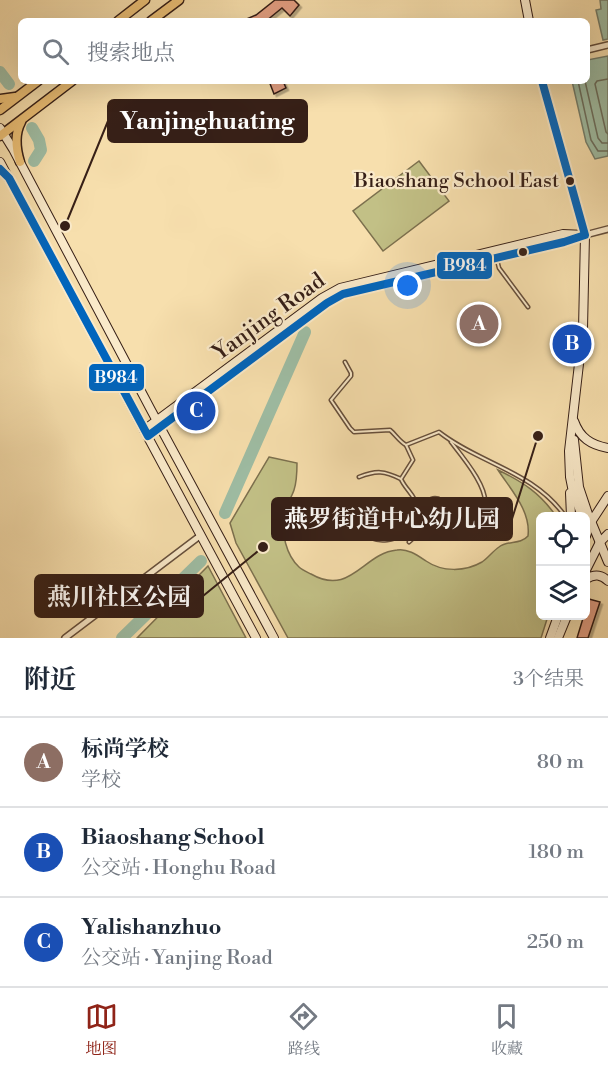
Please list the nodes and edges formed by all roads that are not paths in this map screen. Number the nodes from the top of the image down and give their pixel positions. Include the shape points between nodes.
1 (145, 0) edge
2 (179, 0) edge
3 (525, 0) edge
4 (122, 18) edge
5 (155, 18) edge
6 (528, 18) edge
7 (608, 45) edge
8 (590, 49) edge
9 (34, 84) edge
10 (68, 84) edge
11 (543, 84) edge
12 (23, 92) junction
13 (0, 99) edge
14 (0, 110) edge
15 (26, 116) junction
16 (1, 132) edge
17 (0, 162) edge
18 (20, 162) junction
19 (0, 169) edge
20 (9, 178) junction
21 (608, 229) edge
22 (585, 236) junction
23 (496, 257) junction
24 (528, 308) dead end
25 (345, 362) dead end
26 (572, 417) junction
27 (159, 424) junction
28 (146, 433) junction
29 (449, 440) junction
30 (406, 445) junction
31 (608, 448) edge
32 (359, 477) dead end
33 (570, 477) junction
34 (401, 479) junction
35 (608, 496) edge
36 (327, 510) dead end
37 (561, 512) edge
38 (571, 512) edge
39 (580, 512) edge
40 (586, 512) edge
41 (590, 523) edge
42 (590, 531) edge
43 (608, 534) edge
44 (201, 535) junction
45 (409, 542) dead end
46 (600, 542) junction
47 (608, 562) edge
48 (587, 566) edge
49 (590, 576) edge
50 (608, 581) edge
51 (556, 620) edge
52 (565, 620) edge
53 (65, 638) edge
54 (256, 638) edge
55 (274, 638) edge
56 (550, 638) edge
57 (558, 638) edge

1 - 4 main road
2 - 5 main road
3 - 6 main road
7 - 8 street
9 - 12 main road
10 - 15 main road
11 - 22 main road
12 - 13 main road
12 - 14 main road
15 - 16 main road
15 - 18 main road via 17,133
16 - 18 main road
17 - 20 main road
18 - 27 main road
19 - 20 main road
20 - 28 main road
21 - 22 street
22 - 23 main road, Yanjing Road
22 - 26 main road via 583,329
22 - 27 main road, Yanjing Road via 563,234 340,288
23 - 24 lane via 499,268
23 - 27 main road, Yanjing Road via 337,297
25 - 30 lane via 351,376 331,399 350,428 354,432 390,430
26 - 31 main road via 587,441
26 - 33 main road
26 - 40 main road via 577,476
27 - 28 main road, Yanjing Road
27 - 55 main road
28 - 44 main road
29 - 30 lane via 439,432
29 - 37 lane via 526,480
29 - 45 lane via 482,488 484,509 462,519 438,499 431,499 424,508 421,530
30 - 34 lane via 413,460
32 - 34 lane via 382,472
33 - 38 main road
33 - 39 main road
34 - 36 lane via 417,507 411,528 403,535 378,540 368,537 351,514
35 - 41 main road
42 - 46 main road
43 - 46 main road
44 - 53 street
44 - 54 main road
46 - 47 main road
46 - 48 main road
49 - 50 main road via 595,574
51 - 56 main road
52 - 57 main road

